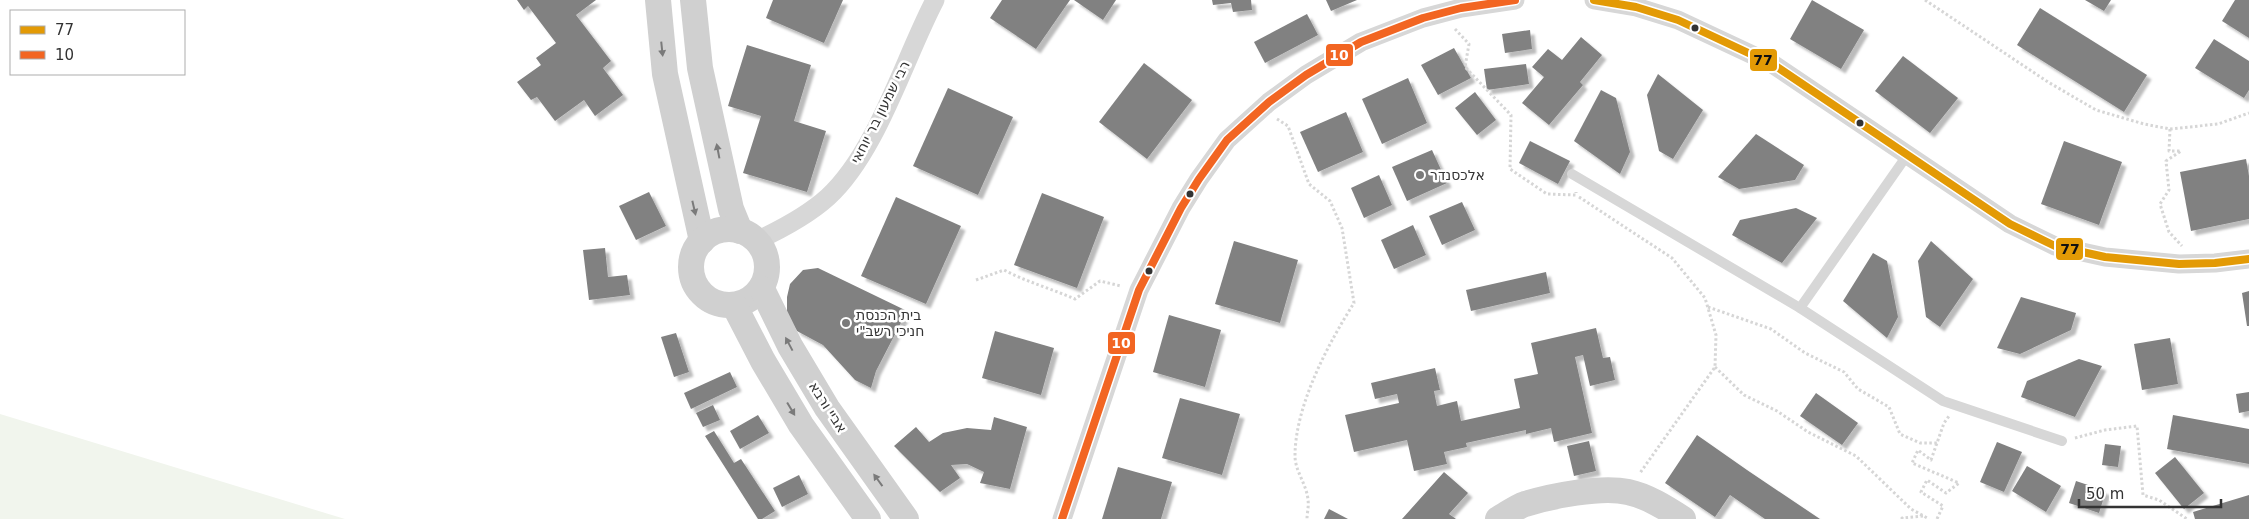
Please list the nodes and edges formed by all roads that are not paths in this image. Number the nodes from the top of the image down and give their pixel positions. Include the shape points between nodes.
1 (658, 0) edge
2 (693, 0) edge
3 (935, 0) edge
4 (1515, 0) edge
5 (1594, 0) edge
6 (1908, 154) junction
7 (1572, 174) road end
8 (748, 236) junction
9 (702, 241) junction
10 (2249, 260) edge
11 (762, 288) junction
12 (734, 305) junction
13 (1800, 308) junction
14 (2062, 441) road end
15 (1524, 512) edge
16 (868, 519) edge
17 (906, 519) edge
18 (1062, 519) edge
19 (1498, 519) edge
20 (1683, 519) edge

1 -> 9 street via 665,74
8 -> 2 street via 733,218 729,202 700,68
3 - 8 street, רבי שמעון בר יוחאי via 859,160 829,196 805,215 778,231
4 - 18 street via 1461,8 1411,22 1361,42 1306,75 1227,140 1165,236 1139,290
5 - 6 street via 1678,20 1767,62
6 - 10 street via 2010,224 2055,246 2105,257 2179,264
6 - 13 lane
7 - 13 lane
8 - 9 street via 734,229 718,230
8 - 11 street via 764,250 768,264
9 - 12 street via 691,262 693,280 706,298 721,305
11 - 12 street via 744,303
17 -> 11 street, אביי ורבא via 827,408 790,346
12 -> 16 street via 801,425
13 - 14 lane via 1943,401
15 - 19 street
15 - 20 street via 1565,494 1627,492 1662,506

